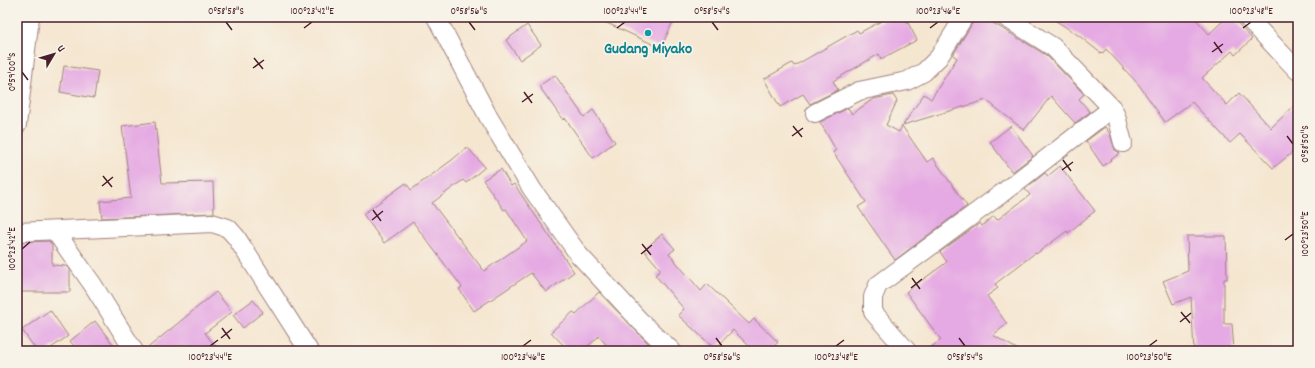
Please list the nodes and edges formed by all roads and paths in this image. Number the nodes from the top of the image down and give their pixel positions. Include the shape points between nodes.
1 (30, 17) edge
2 (436, 17) edge
3 (964, 17) edge
4 (1005, 17) edge
5 (1247, 17) edge
6 (1298, 71) edge
7 (1112, 108) junction
8 (815, 113) dead end
9 (17, 125) edge
10 (1123, 143) dead end
11 (55, 231) junction
12 (17, 232) edge
13 (134, 351) edge
14 (309, 351) edge
15 (672, 351) edge
16 (907, 351) edge

1 - 9 street
2 - 15 street via 489,118 536,195 578,255
3 - 8 street via 939,57 924,72 907,81 859,91
4 - 7 street via 1053,47
5 - 6 street
7 - 10 street
7 - 16 street via 1001,194 878,284 873,297 873,312
11 - 12 street
11 - 13 street via 93,285
11 - 14 street via 212,223 228,228 236,236

